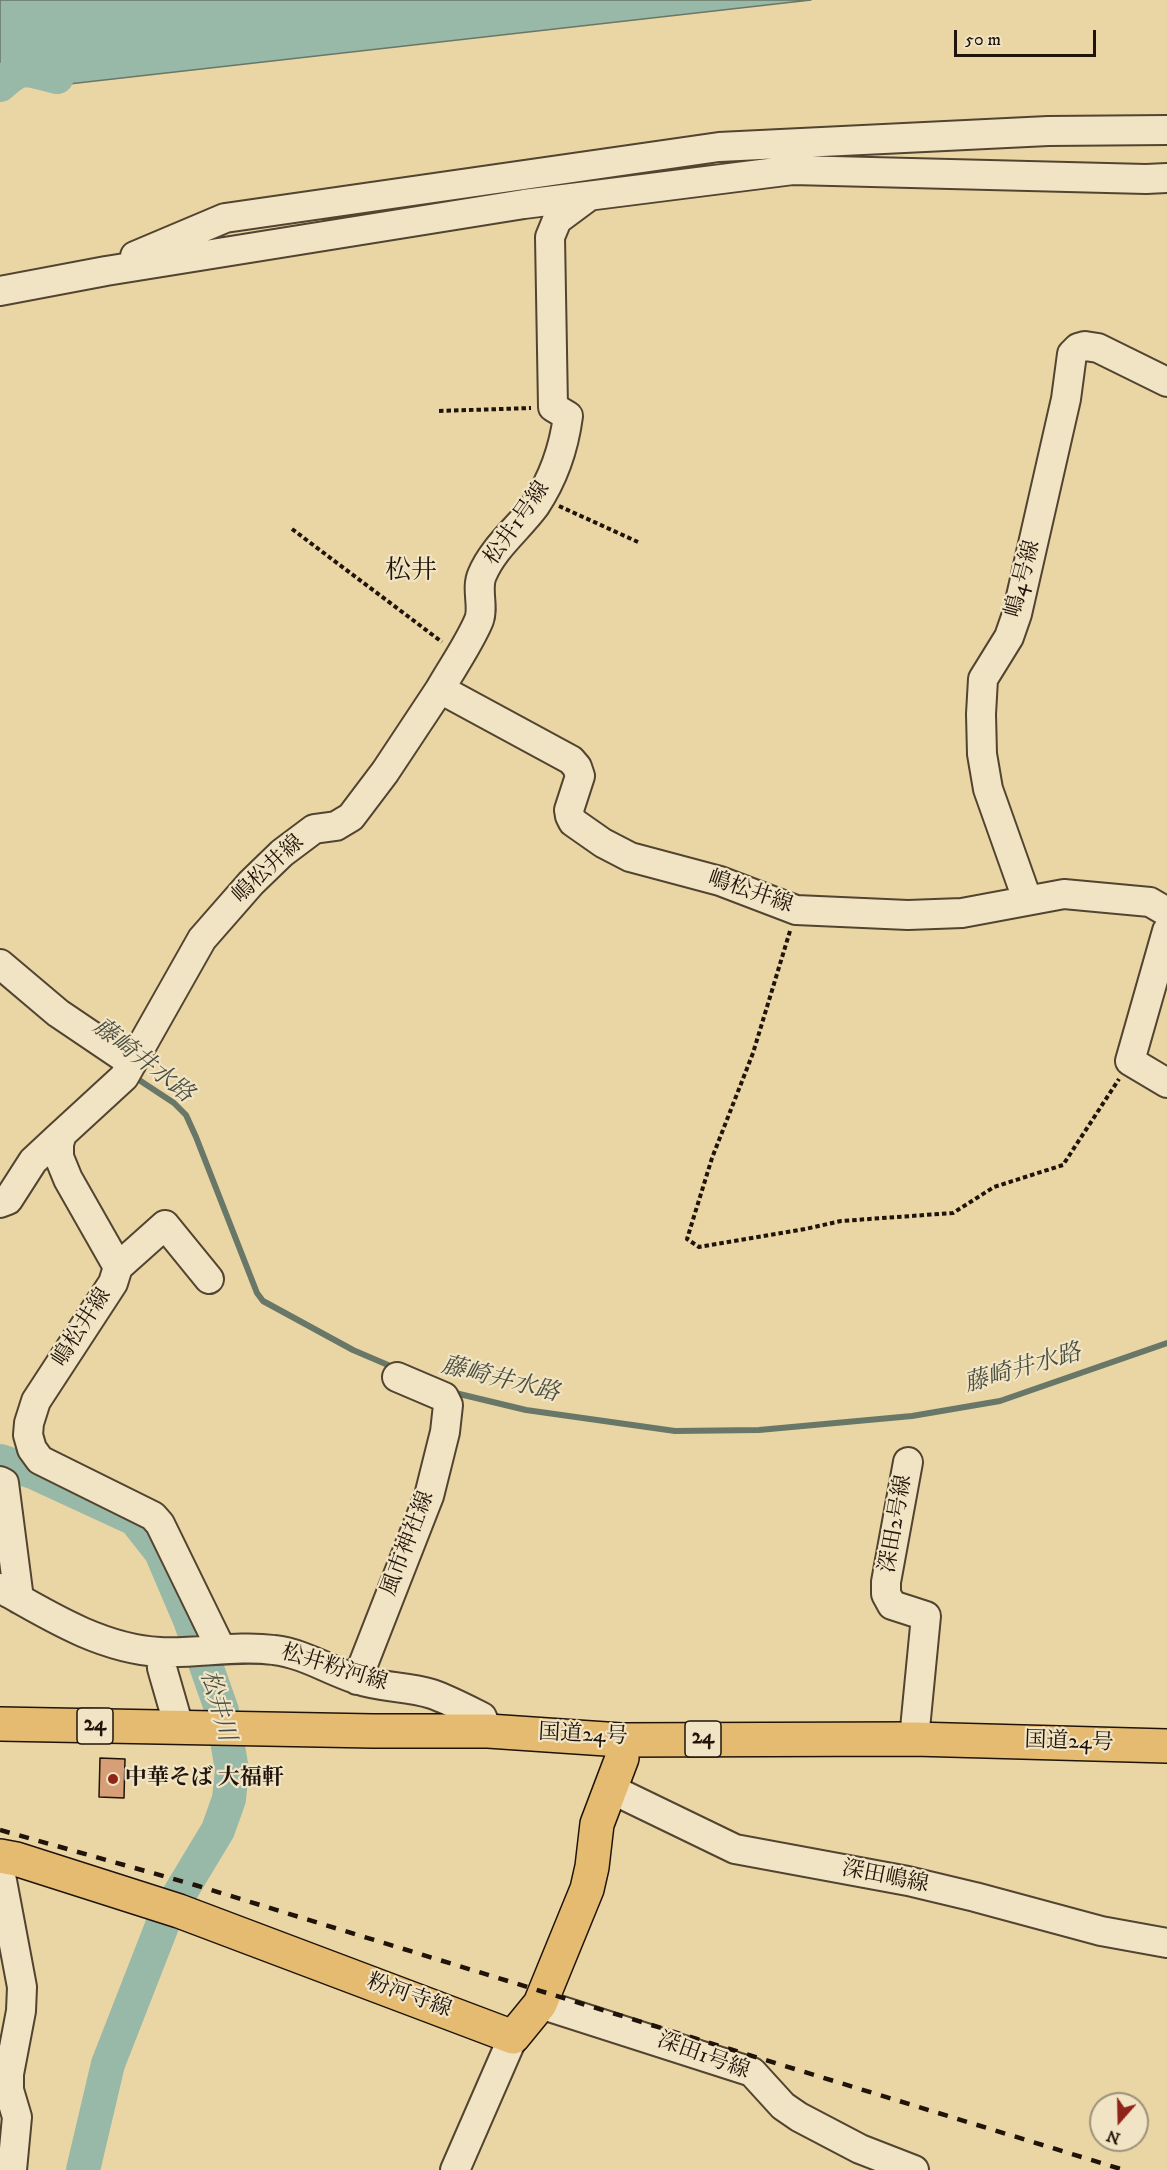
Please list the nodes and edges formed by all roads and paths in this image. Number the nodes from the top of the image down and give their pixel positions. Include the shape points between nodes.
1 (1167, 130) edge
2 (1167, 178) edge
3 (589, 196) junction
4 (90, 274) junction
5 (0, 291) edge
6 (1167, 382) edge
7 (553, 407) junction
8 (439, 411) dead end
9 (540, 497) junction
10 (292, 528) dead end
11 (638, 542) dead end
12 (459, 655) junction
13 (440, 688) junction
14 (1027, 899) junction
15 (796, 910) junction
16 (1167, 912) edge
17 (1167, 931) edge
18 (0, 964) edge
19 (1130, 1061) junction
20 (129, 1069) junction
21 (1167, 1083) edge
22 (62, 1134) junction
23 (0, 1203) edge
24 (118, 1267) junction
25 (208, 1279) dead end
26 (397, 1377) dead end
27 (908, 1462) dead end
28 (0, 1481) edge
29 (9, 1593) edge
30 (216, 1649) junction
31 (164, 1652) junction
32 (357, 1680) junction
33 (0, 1724) edge
34 (185, 1727) junction
35 (488, 1731) junction
36 (914, 1739) junction
37 (621, 1740) junction
38 (1167, 1746) edge
39 (611, 1789) junction
40 (0, 1856) edge
41 (0, 1870) edge
42 (1167, 1943) edge
43 (540, 2004) junction
44 (513, 2037) junction
45 (12, 2170) edge
46 (455, 2170) edge
47 (914, 2170) edge

1 - 4 street via 1048,130 718,147 225,218
2 - 3 street via 793,170
3 - 4 street
3 - 7 street via 557,220 550,237
4 - 5 street
6 - 14 street, 嶋4号線 via 1098,348 1085,346 1072,354 1066,399 1017,614 1009,637 983,679 981,734 987,789
7 - 8 path
7 - 9 street, 松井1号線 via 568,416 552,476
9 - 11 path
9 - 12 street, 松井1号線 via 481,576 480,619
10 - 12 path
12 - 13 street, 松井1号線
13 - 15 street, 嶋松井線 via 571,760 580,776 570,816 603,843 630,856 720,881
13 - 20 street, 嶋松井線 via 351,817 336,826 314,829 282,853 202,939
14 - 15 street, 嶋松井線 via 962,913
14 - 16 street, 嶋松井線 via 1064,894 1101,897 1150,902
15 - 19 path via 753,1053 712,1158 687,1239 699,1246 841,1221 953,1213 994,1187 1063,1166
17 - 19 street
18 - 20 street
19 - 21 street
20 - 22 street, 嶋松井線
22 - 23 street via 33,1161 8,1200
22 - 24 street, 嶋松井線 via 59,1157 68,1179
24 - 25 street via 165,1225
24 - 30 street, 嶋松井線 via 112,1283 36,1401 28,1435 40,1460 153,1516
26 - 32 street, 風市神社線 via 444,1397 448,1405 445,1432 429,1496
27 - 36 street, 深田2号線 via 886,1594 892,1605 926,1616
28 - 29 street via 4,1483
29 - 31 street, 松井粉河線 via 98,1638 127,1648
30 - 31 street, 松井粉河線
30 - 32 street, 松井粉河線 via 275,1650
31 - 34 street via 162,1668
32 - 35 street, 松井粉河線 via 432,1694 482,1717
33 - 34 main road, 国道24号 / 24
34 - 35 main road, 国道24号 / 24
35 - 37 main road, 国道24号 / 24
36 - 37 main road, 国道24号 / 24
36 - 38 main road, 国道24号 / 24
37 - 39 main road via 622,1758
39 - 42 street, 深田嶋線 via 735,1849 908,1881 1101,1931
39 - 43 main road via 597,1824 587,1888
40 - 44 main road, 粉河寺線 via 169,1908
41 - 45 street via 22,1987 9,2074 16,2124
43 - 44 main road
43 - 47 street, 深田1号線 via 752,2072 783,2106 799,2117 860,2149
44 - 46 street

